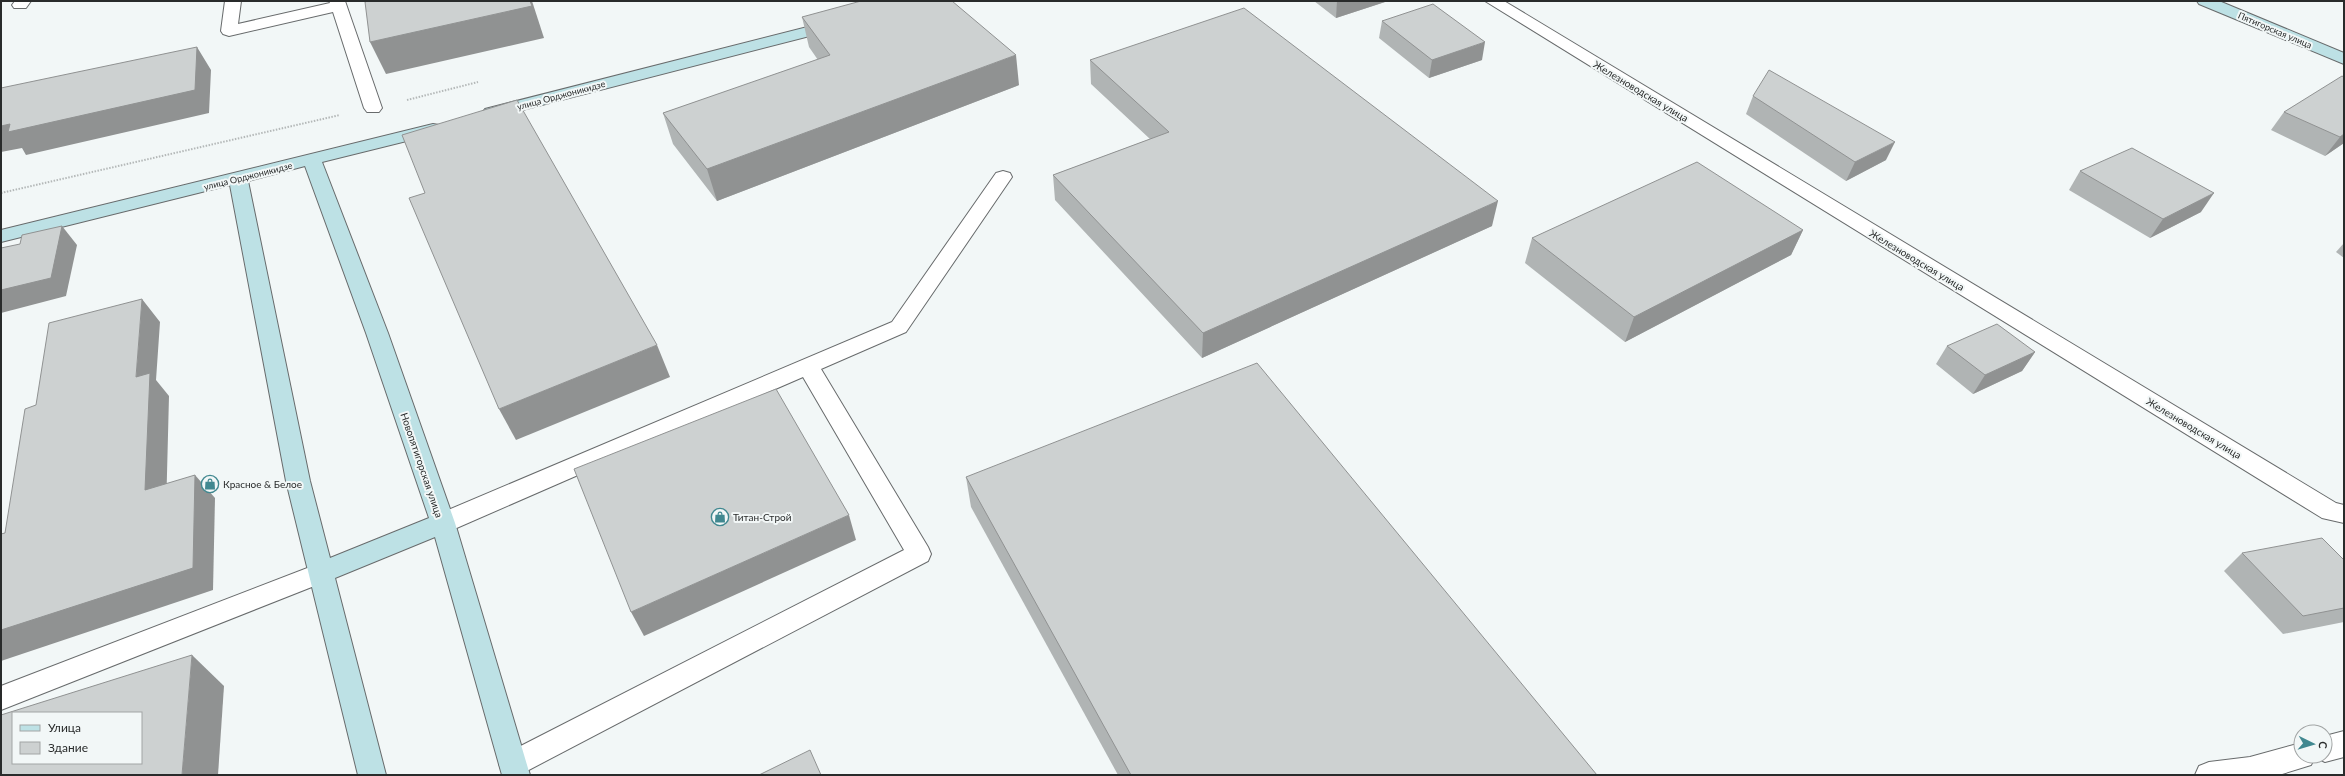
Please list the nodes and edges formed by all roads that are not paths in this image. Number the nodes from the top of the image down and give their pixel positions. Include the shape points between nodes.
1 (233, 1) edge
2 (1493, 1) edge
3 (2205, 1) edge
4 (338, 4) edge
5 (850, 22) edge
6 (2344, 59) edge
7 (373, 108) road end
8 (476, 117) edge
9 (445, 125) edge
10 (312, 160) junction
11 (1003, 177) dead end
12 (238, 178) junction
13 (1, 236) edge
14 (808, 366) junction
15 (2344, 514) edge
16 (443, 523) junction
17 (323, 572) junction
18 (1, 698) edge
19 (2344, 744) edge
20 (2333, 747) edge
21 (2293, 758) edge
22 (515, 770) edge
23 (372, 775) edge
24 (2209, 775) edge

1 - 4 street via 229,31
2 - 15 street, Железноводская улица via 2330,511
3 - 6 street, Пятигорская улица
4 - 7 street
5 - 8 street, улица Орджоникидзе
9 - 10 street, улица Орджоникидзе
10 - 12 street, улица Орджоникидзе
10 - 16 street, Новопятигорская улица via 377,333
11 - 14 street via 899,327
12 - 13 street, улица Орджоникидзе
12 - 17 street via 298,482
14 - 16 street
14 - 22 street via 918,554
16 - 17 street
16 - 22 street, Новопятигорская улица
17 - 18 street
17 - 23 street
19 - 20 street
21 - 24 street via 2250,770

